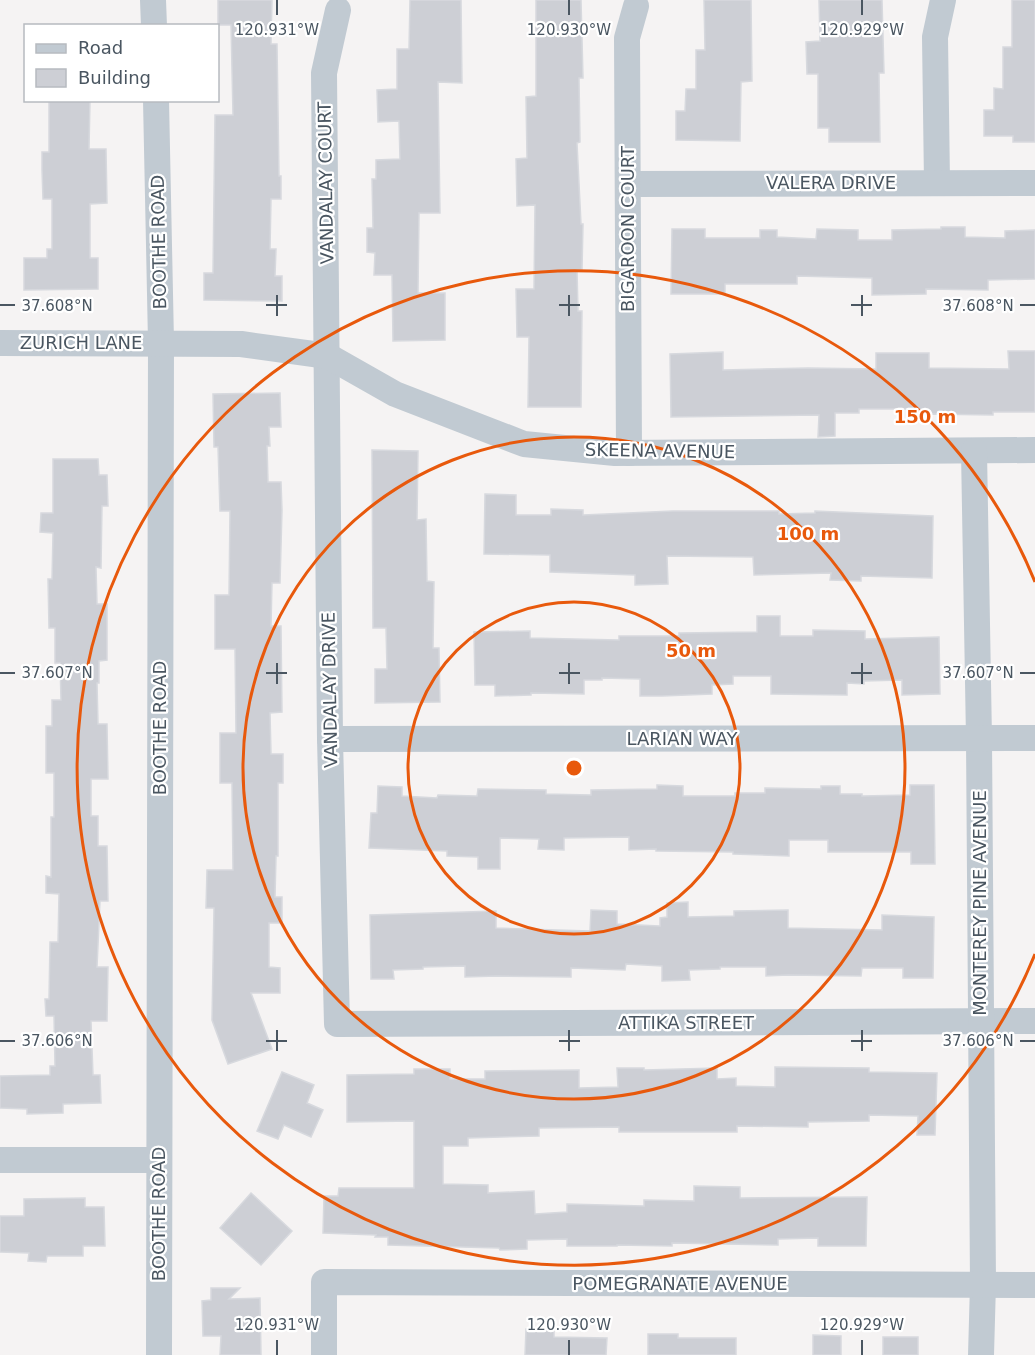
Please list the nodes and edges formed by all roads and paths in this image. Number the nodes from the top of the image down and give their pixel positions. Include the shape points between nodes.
1 (153, 0) edge
2 (943, 0) edge
3 (636, 6) dead end
4 (338, 10) dead end
5 (154, 24) edge
6 (156, 102) edge
7 (937, 183) junction
8 (1035, 183) edge
9 (628, 184) junction
10 (161, 342) junction
11 (0, 343) edge
12 (328, 356) junction
13 (1035, 450) edge
14 (974, 451) junction
15 (629, 453) junction
16 (1035, 738) edge
17 (330, 739) junction
18 (979, 739) junction
19 (1035, 1021) edge
20 (981, 1022) junction
21 (337, 1024) joint
22 (0, 1160) edge
23 (159, 1160) junction
24 (982, 1284) junction
25 (1035, 1285) edge
26 (159, 1355) edge
27 (324, 1355) edge
28 (981, 1355) edge

1 - 5 street
2 - 7 street via 935,37
3 - 9 street, BIGAROON COURT via 627,38
4 - 12 street, VANDALAY COURT via 324,73
6 - 10 street, BOOTHE ROAD
7 - 8 street, VALERA DRIVE
7 - 9 street, VALERA DRIVE
9 - 15 street, BIGAROON COURT
10 - 11 street, ZURICH LANE
10 - 12 street, SKEENA AVENUE via 241,344
10 - 23 street, BOOTHE ROAD
12 - 15 street, SKEENA AVENUE via 395,394 524,444
12 - 17 street, VANDALAY DRIVE
13 - 14 street, SKEENA AVENUE
14 - 15 street, SKEENA AVENUE
14 - 18 street, MONTEREY PINE AVENUE
16 - 18 street, LARIAN WAY
17 - 18 street, LARIAN WAY
17 - 21 street, VANDALAY DRIVE
18 - 20 street, MONTEREY PINE AVENUE
19 - 20 street, ATTIKA STREET
20 - 21 street, ATTIKA STREET
20 - 24 street, MONTEREY PINE AVENUE
22 - 23 street
23 - 26 street, BOOTHE ROAD
24 - 25 street, POMEGRANATE AVENUE
24 - 27 street, POMEGRANATE AVENUE via 324,1282
24 - 28 street, MONTEREY PINE AVENUE

